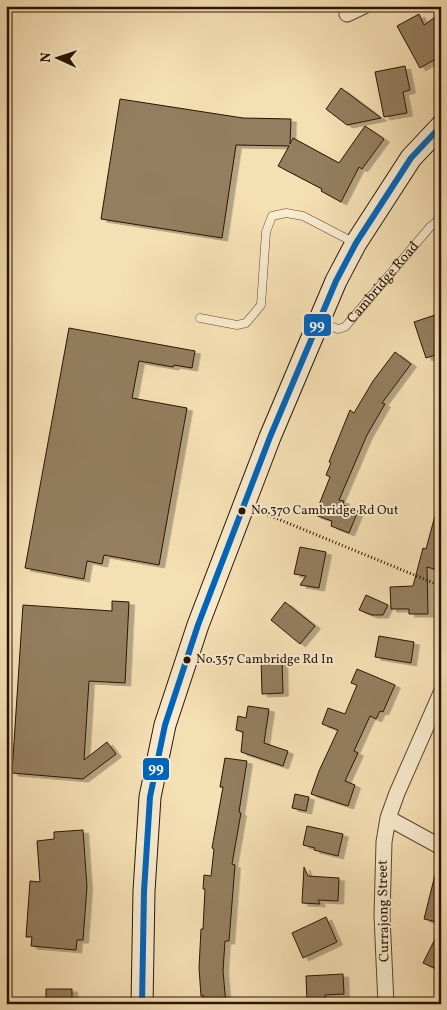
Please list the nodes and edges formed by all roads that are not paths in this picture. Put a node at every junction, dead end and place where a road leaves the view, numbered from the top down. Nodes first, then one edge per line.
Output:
1 (364, 6) edge
2 (347, 14) dead end
3 (441, 126) edge
4 (441, 218) edge
5 (356, 243) junction
6 (200, 318) dead end
7 (319, 322) junction
8 (441, 693) edge
9 (388, 818) junction
10 (441, 847) edge
11 (142, 1004) edge
12 (386, 1004) edge

1 - 2 street
3 - 5 main road, Cambridge Road
4 - 7 lane, Cambridge Road
5 - 6 lane
5 - 7 main road, Cambridge Road
7 - 11 main road, Cambridge Road
8 - 9 street, Currajong Street
9 - 10 street
9 - 12 street, Currajong Street

